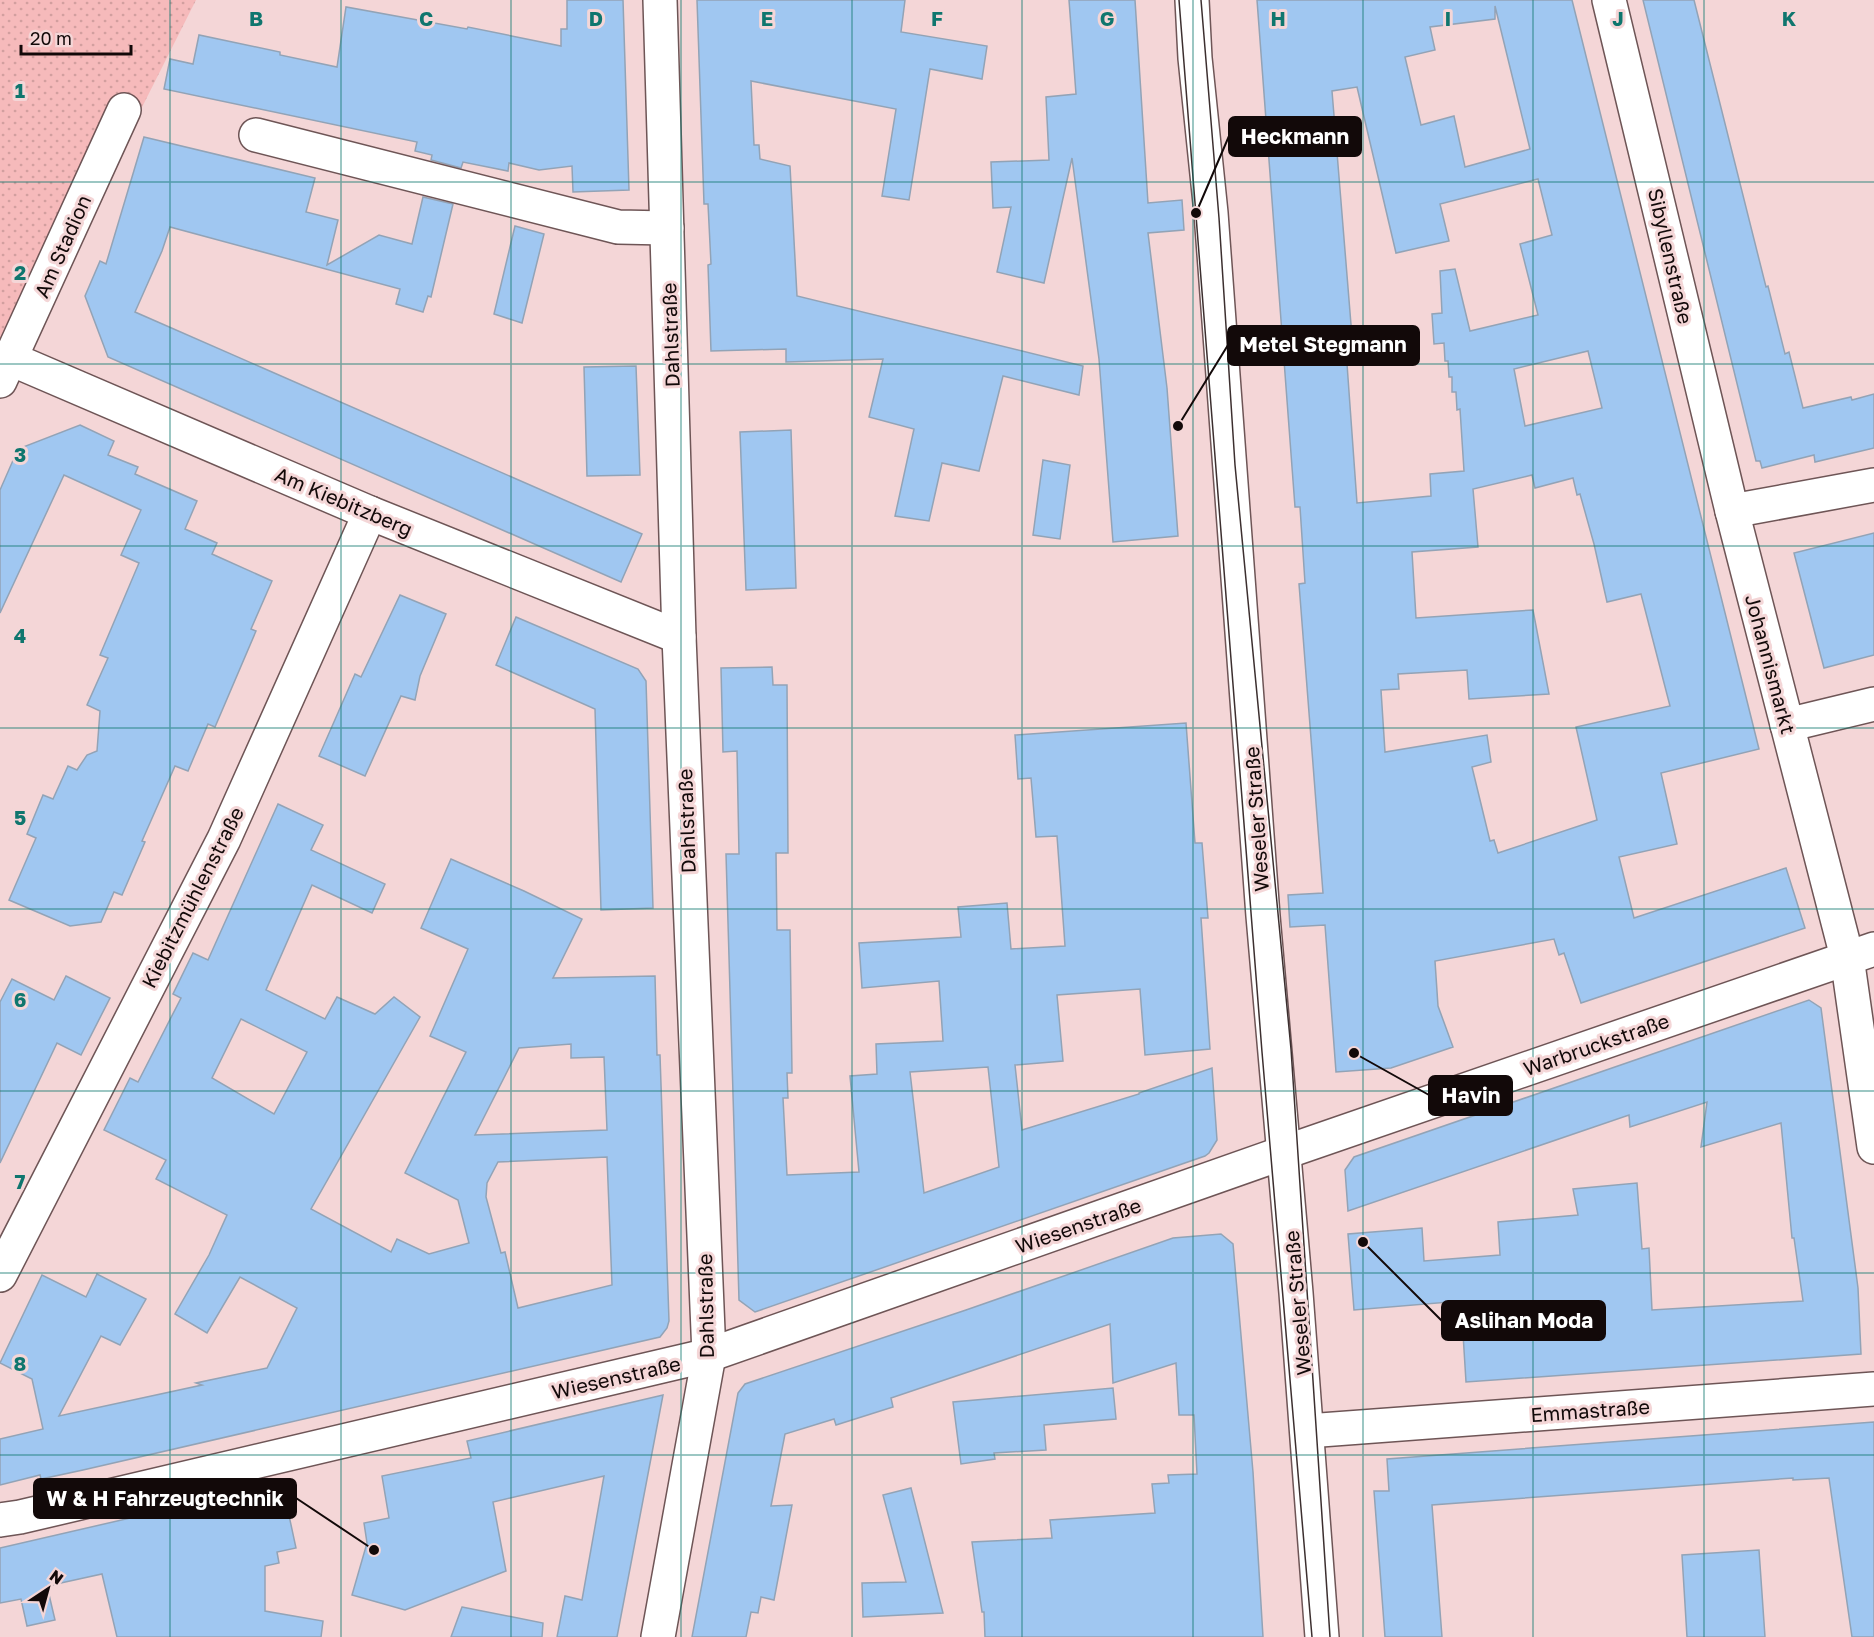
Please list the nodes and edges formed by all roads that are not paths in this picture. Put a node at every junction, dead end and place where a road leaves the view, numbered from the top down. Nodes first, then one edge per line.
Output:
1 (660, 0) edge
2 (1192, 0) edge
3 (1610, 0) edge
4 (124, 110) dead end
5 (256, 135) dead end
6 (667, 228) junction
7 (5, 370) edge
8 (1874, 485) edge
9 (1732, 511) junction
10 (370, 513) junction
11 (679, 638) junction
12 (1874, 704) edge
13 (1787, 725) junction
14 (1861, 953) edge
15 (1874, 1147) edge
16 (1284, 1153) junction
17 (0, 1275) edge
18 (709, 1355) junction
19 (1874, 1389) edge
20 (1307, 1431) junction
21 (0, 1520) edge
22 (658, 1637) edge
23 (1322, 1637) edge

1 - 6 street, Dahlstraße
2 - 16 street, Weseler Straße
3 - 9 street, Sibyllenstraße
4 - 7 street, Am Stadion
5 - 6 street
6 - 11 street, Dahlstraße
7 - 10 street, Am Kiebitzberg
8 - 9 street
9 - 13 street, Johannismarkt
10 - 11 street, Am Kiebitzberg
10 - 17 street, Kiebitzmühlenstraße
11 - 18 street, Dahlstraße
12 - 13 street
13 - 14 street, Johannismarkt
14 - 15 street, Johannismarkt
14 - 16 street, Warbruckstraße
16 - 18 street, Wiesenstraße
16 - 20 street, Weseler Straße
18 - 21 street, Wiesenstraße
18 - 22 street, Dahlstraße
19 - 20 street, Emmastraße
20 - 23 street, Weseler Straße

